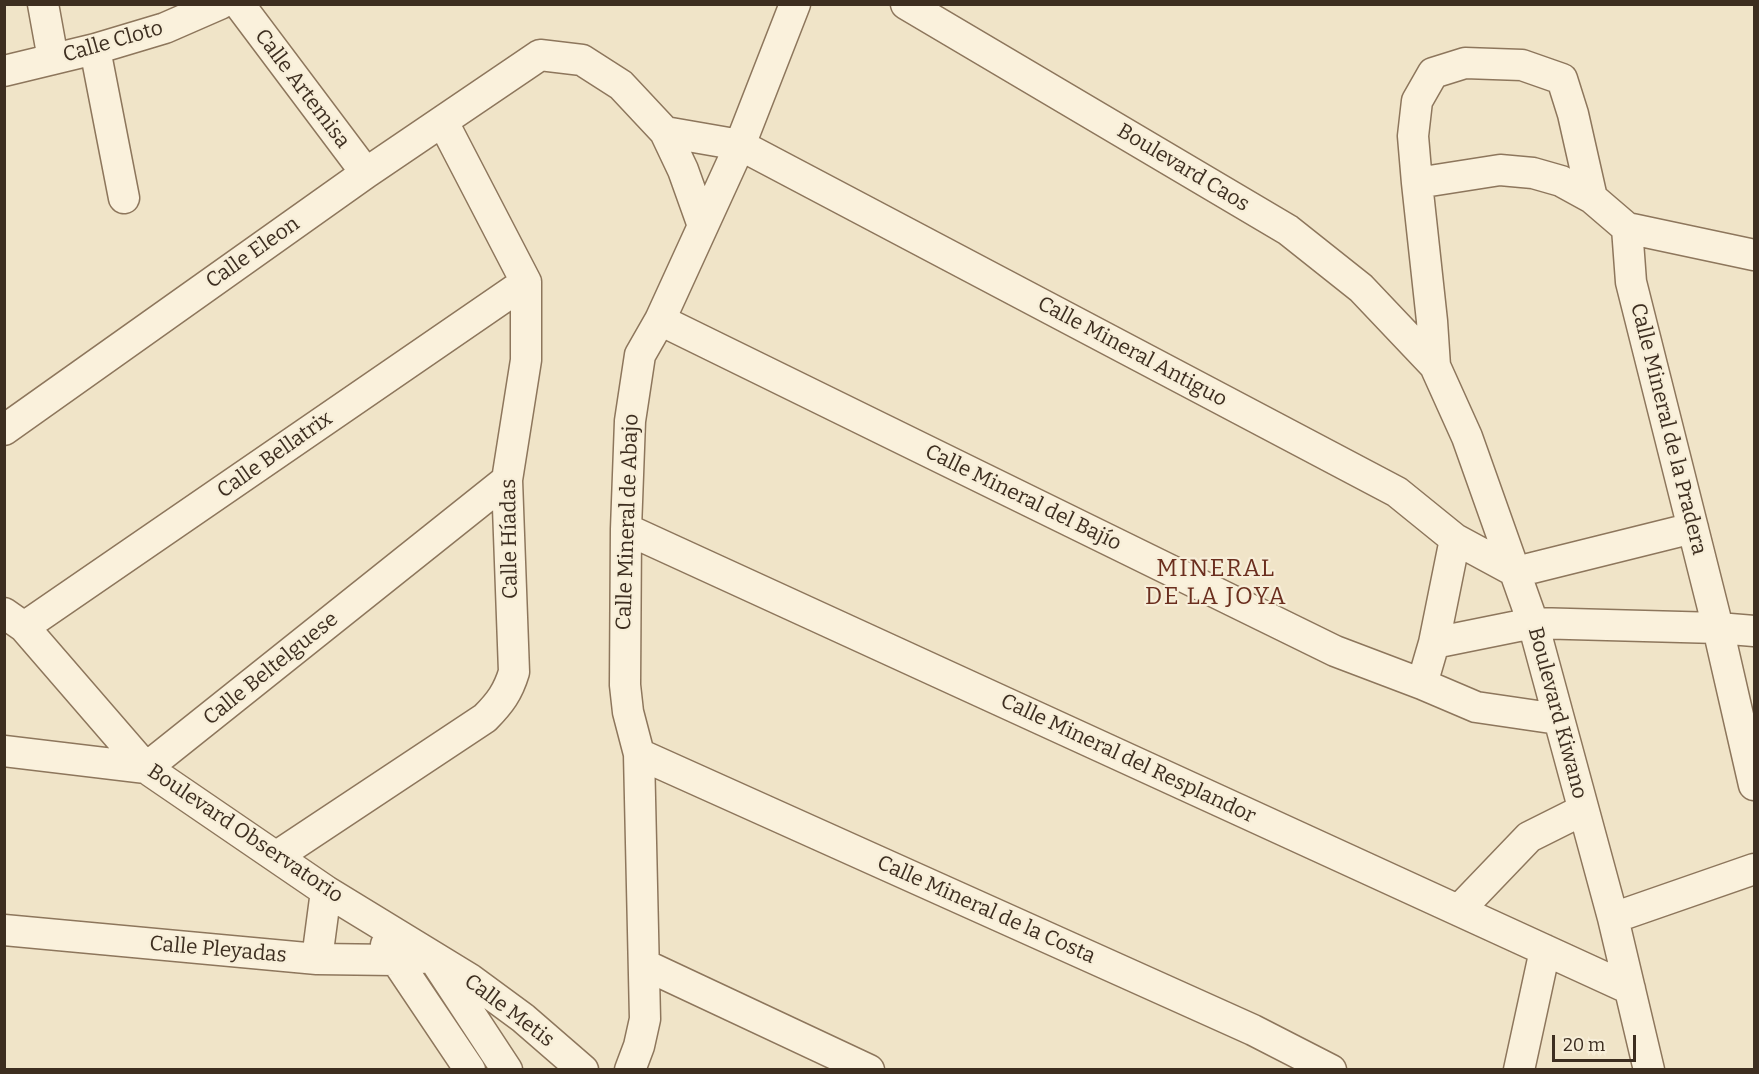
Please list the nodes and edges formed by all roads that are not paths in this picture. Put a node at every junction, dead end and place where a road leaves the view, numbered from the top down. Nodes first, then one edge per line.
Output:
1 (43, 4) edge
2 (219, 4) edge
3 (239, 4) edge
4 (795, 4) edge
5 (906, 4) edge
6 (95, 49) junction
7 (53, 59) junction
8 (4, 72) edge
9 (443, 122) junction
10 (665, 132) junction
11 (740, 145) junction
12 (366, 173) junction
13 (1417, 183) junction
14 (124, 198) dead end
15 (1592, 198) junction
16 (703, 225) junction
17 (1627, 228) junction
18 (1755, 255) edge
19 (526, 282) junction
20 (660, 320) junction
21 (1434, 366) junction
22 (4, 430) edge
23 (507, 480) junction
24 (1693, 528) junction
25 (626, 529) junction
26 (1455, 539) junction
27 (1516, 572) junction
28 (14, 620) edge
29 (1533, 623) junction
30 (1718, 628) junction
31 (1755, 630) edge
32 (1434, 643) junction
33 (1422, 684) junction
34 (1558, 719) junction
35 (4, 751) edge
36 (639, 754) junction
37 (146, 768) junction
38 (1755, 785) edge
39 (1583, 810) junction
40 (277, 856) junction
41 (1755, 869) edge
42 (326, 891) junction
43 (1459, 910) junction
44 (368, 916) junction
45 (1613, 918) junction
46 (4, 930) edge
47 (1545, 950) junction
48 (433, 957) junction
49 (317, 959) junction
50 (395, 960) junction
51 (645, 965) junction
52 (1630, 989) junction
53 (471, 1070) edge
54 (507, 1070) edge
55 (583, 1070) edge
56 (630, 1070) edge
57 (869, 1070) edge
58 (1331, 1070) edge
59 (1519, 1070) edge
60 (1649, 1070) edge

1 - 7 street
2 - 6 street, Calle Cloto
3 - 12 street, Calle Artemisa
4 - 11 street, Calle Mineral de Abajo
5 - 21 street, Boulevard Caos
6 - 7 street, Calle Cloto
6 - 14 street
7 - 8 street, Calle Cloto
9 - 10 street, Calle Eleon
9 - 12 street, Calle Eleon
9 - 19 street, Calle Híadas
10 - 11 street, Calle Mineral Antiguo
10 - 16 street, Calle Eleon
11 - 16 street, Calle Mineral de Abajo
11 - 26 street, Calle Mineral Antiguo
12 - 22 street, Calle Eleon
13 - 15 street
13 - 15 street
13 - 21 street
15 - 17 street
16 - 20 street, Calle Mineral de Abajo
17 - 18 street
17 - 24 street, Calle Mineral de la Pradera
19 - 23 street, Calle Híadas
19 - 28 street, Calle Bellatrix
20 - 25 street, Calle Mineral de Abajo
20 - 33 street, Calle Mineral del Bajío
21 - 27 street, Boulevard Kiwano
23 - 37 street, Calle Beltelguese
23 - 40 street, Calle Híadas
24 - 27 street
24 - 30 street, Calle Mineral de la Pradera
25 - 36 street, Calle Mineral de Abajo
25 - 43 street, Calle Mineral del Resplandor
26 - 27 street, Calle Mineral Antiguo
26 - 32 street
27 - 29 street, Boulevard Kiwano
28 - 37 street, Boulevard Observatorio
29 - 30 street
29 - 32 street
29 - 34 street, Boulevard Kiwano
30 - 31 street
30 - 38 street, Calle Mineral de la Pradera
32 - 33 street
33 - 34 street, Calle Mineral del Bajío
34 - 39 street, Boulevard Kiwano
35 - 37 street
36 - 51 street, Calle Mineral de Abajo
36 - 58 street, Calle Mineral de la Costa
37 - 40 street, Boulevard Observatorio
39 - 43 street
39 - 45 street, Boulevard Kiwano
40 - 42 street, Boulevard Observatorio
41 - 45 street
42 - 44 street, Boulevard Observatorio
42 - 49 street
43 - 47 street, Calle Mineral del Resplandor
44 - 48 street, Boulevard Observatorio
44 - 50 street, Boulevard Observatorio
45 - 52 street, Boulevard Kiwano
46 - 49 street, Calle Pleyadas
47 - 52 street, Calle Mineral del Resplandor
47 - 59 street
48 - 50 street, Calle Pleyadas
48 - 54 street, Boulevard Observatorio
48 - 55 street, Calle Metis
49 - 50 street, Calle Pleyadas
50 - 53 street, Boulevard Observatorio
51 - 56 street, Calle Mineral de Abajo
51 - 57 street
52 - 60 street, Boulevard Kiwano

